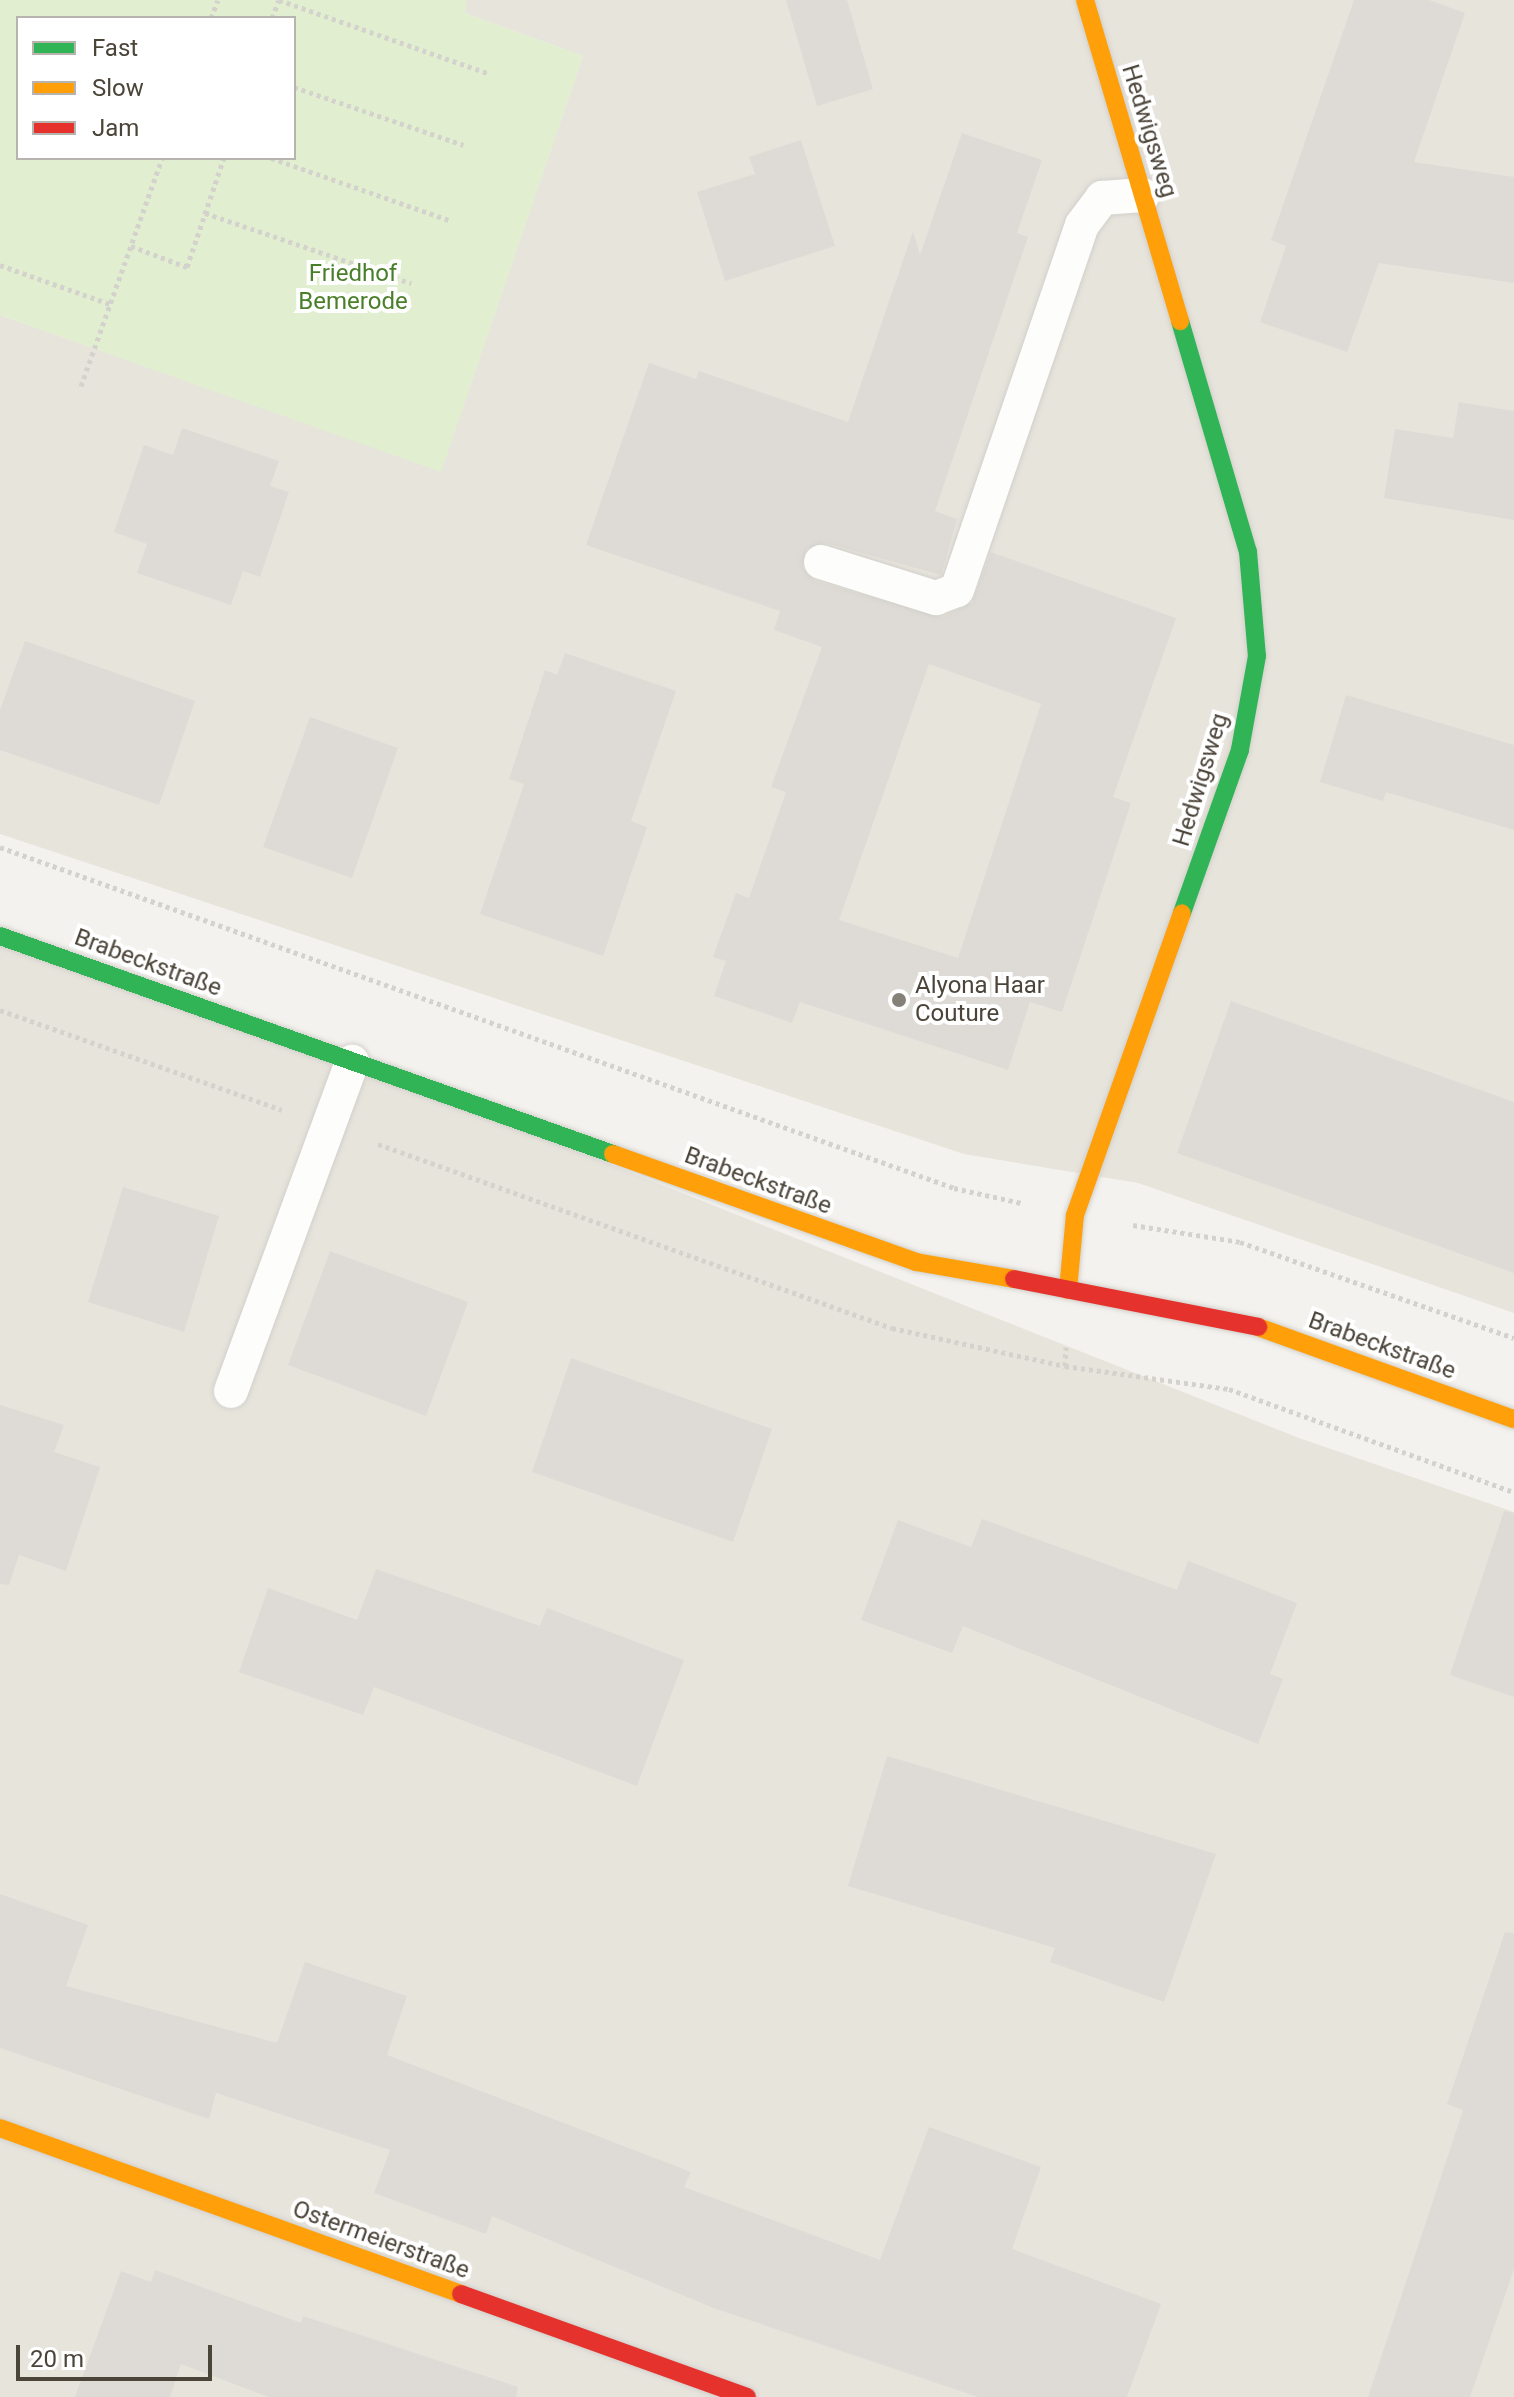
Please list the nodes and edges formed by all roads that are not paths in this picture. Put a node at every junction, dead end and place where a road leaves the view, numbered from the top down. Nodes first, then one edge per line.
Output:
1 (1085, 0) edge
2 (1143, 195) junction
3 (821, 562) dead end
4 (0, 936) edge
5 (352, 1062) junction
6 (1068, 1290) junction
7 (231, 1391) dead end
8 (1514, 1419) edge
9 (0, 2128) edge
10 (747, 2397) edge

1 - 2 street, Hedwigsweg
2 - 3 lane
2 - 6 street, Hedwigsweg
4 - 5 street, Brabeckstraße
5 - 6 street, Brabeckstraße
5 - 7 lane
6 - 8 street, Brabeckstraße
9 - 10 street, Ostermeierstraße

